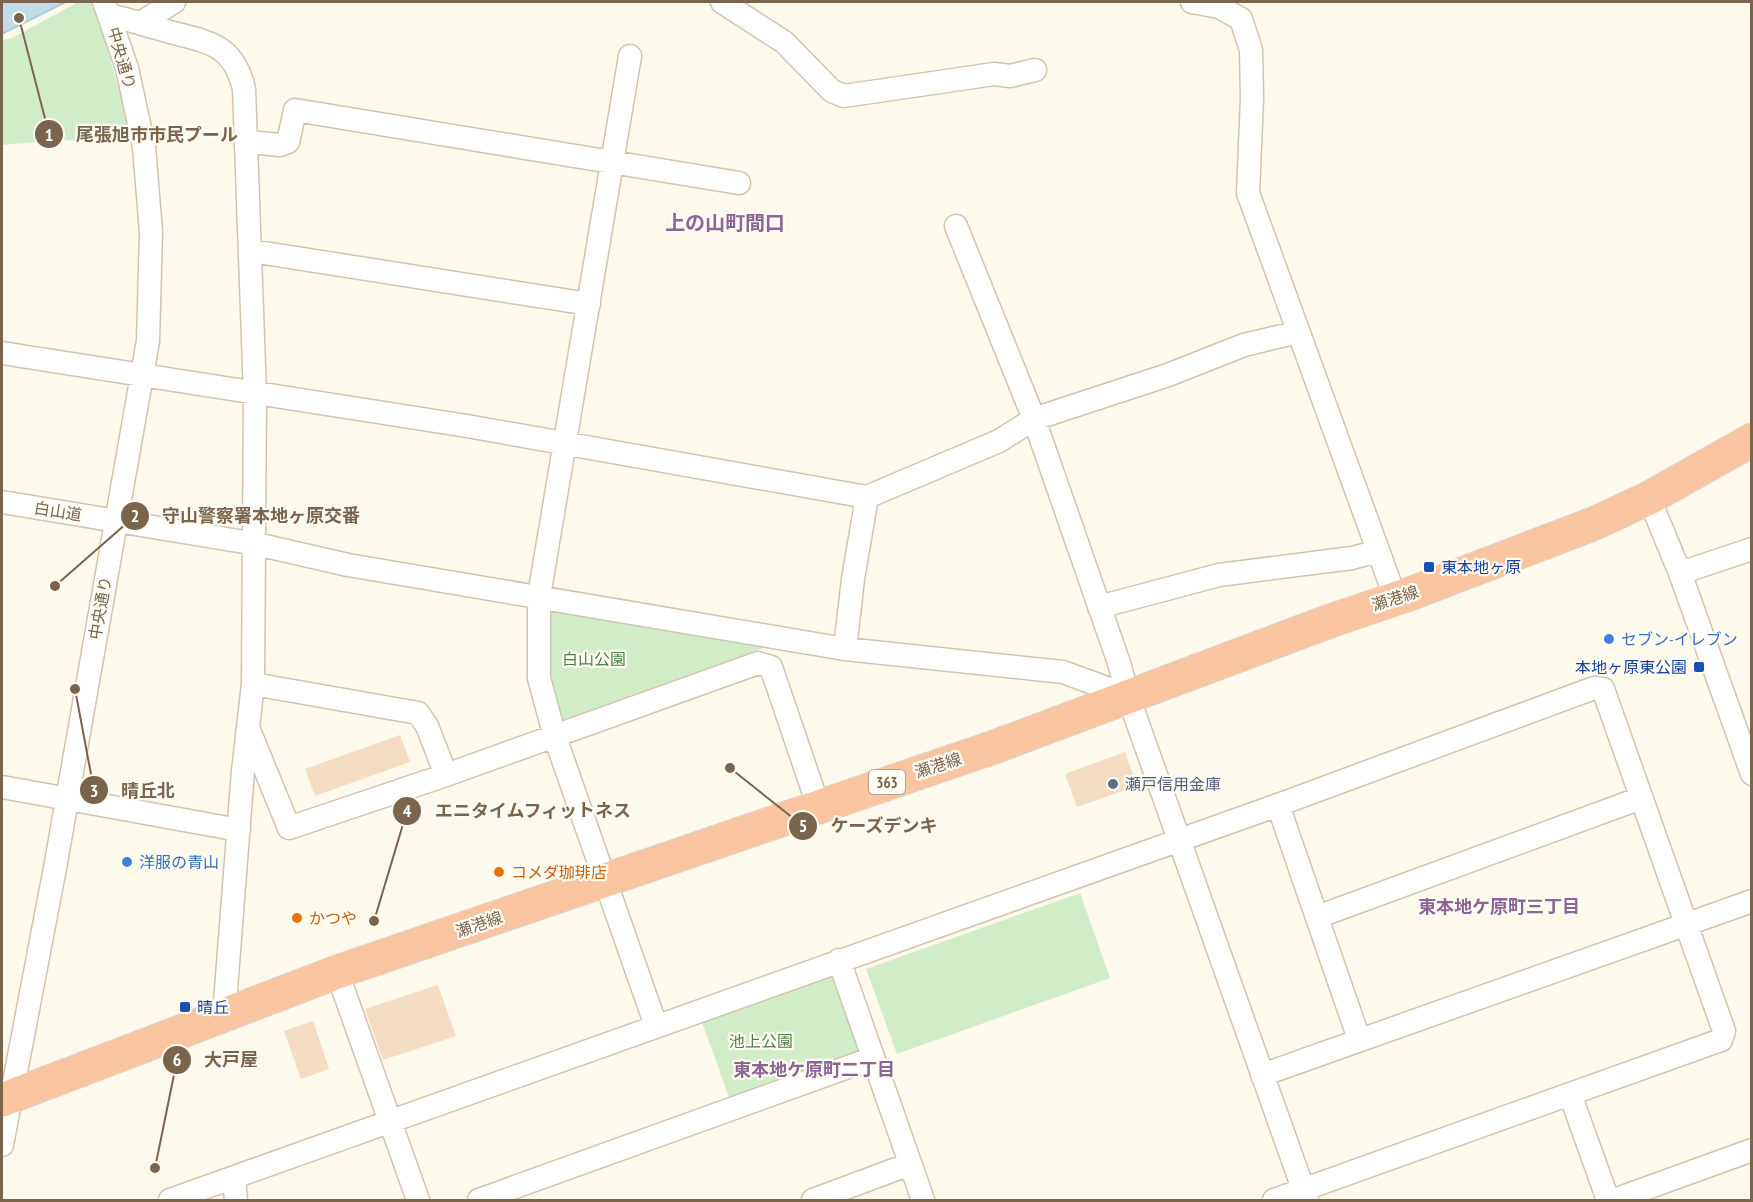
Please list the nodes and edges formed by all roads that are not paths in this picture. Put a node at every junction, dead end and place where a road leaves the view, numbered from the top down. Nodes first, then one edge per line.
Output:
1 (174, 2) edge
2 (722, 2) edge
3 (1192, 2) edge
4 (1219, 4) edge
5 (106, 8) edge
6 (141, 22) junction
7 (630, 56) dead end
8 (1035, 70) dead end
9 (248, 142) junction
10 (612, 162) junction
11 (739, 183) dead end
12 (956, 226) dead end
13 (250, 251) junction
14 (589, 304) junction
15 (1298, 332) junction
16 (2, 353) edge
17 (142, 376) junction
18 (255, 394) junction
19 (1034, 419) junction
20 (1752, 440) edge
21 (566, 443) junction
22 (867, 497) junction
23 (1649, 498) junction
24 (2, 502) edge
25 (115, 520) junction
26 (256, 544) junction
27 (1752, 549) edge
28 (1378, 551) junction
29 (1680, 573) junction
30 (539, 596) junction
31 (1395, 597) junction
32 (1099, 607) junction
33 (845, 649) junction
34 (253, 684) junction
35 (1128, 696) junction
36 (247, 726) junction
37 (555, 737) junction
38 (1752, 774) edge
39 (446, 776) junction
40 (2, 787) edge
41 (1641, 798) junction
42 (66, 801) junction
43 (1278, 805) junction
44 (819, 807) junction
45 (239, 830) junction
46 (1179, 840) junction
47 (605, 881) junction
48 (1752, 901) edge
49 (1317, 917) junction
50 (1688, 924) junction
51 (839, 960) junction
52 (337, 972) junction
53 (224, 1016) junction
54 (656, 1026) junction
55 (1359, 1040) junction
56 (873, 1058) junction
57 (1262, 1075) junction
58 (1570, 1094) junction
59 (4, 1097) edge
60 (390, 1122) junction
61 (2, 1144) edge
62 (1752, 1150) edge
63 (910, 1164) junction
64 (235, 1189) edge
65 (1305, 1196) edge
66 (170, 1200) edge
67 (418, 1200) edge
68 (479, 1200) edge
69 (813, 1200) edge
70 (923, 1200) edge
71 (1274, 1200) edge
72 (1608, 1200) edge
73 (1614, 1200) edge

1 - 6 street
2 - 8 street
3 - 4 street
4 - 15 street
5 - 6 street
5 - 17 street, 中央通り
6 - 9 street
7 - 10 street
9 - 10 street
9 - 13 street
10 - 11 street
10 - 14 street
12 - 19 street
13 - 14 street
13 - 18 street
14 - 21 street
15 - 19 street
15 - 28 street
16 - 17 street
17 - 18 street
17 - 25 street, 中央通り
18 - 21 street
18 - 26 street
19 - 22 street
19 - 32 street
20 - 23 highway, 瀬港線 / 363
21 - 22 street
21 - 30 street
22 - 33 street
23 - 29 street
23 - 31 highway, 瀬港線 / 363
24 - 25 street, 白山道
25 - 26 street, 白山道
25 - 42 street, 中央通り
26 - 30 street, 白山道
26 - 34 street
27 - 29 street
28 - 31 street
28 - 32 street
29 - 38 street
30 - 33 street, 白山道
30 - 37 street
31 - 35 highway, 瀬港線 / 363
32 - 35 street
33 - 35 street, 白山道
34 - 36 street
34 - 39 street
35 - 44 highway, 瀬港線 / 363
35 - 46 street
36 - 39 street
36 - 45 street
37 - 39 street
37 - 44 street
37 - 47 street
40 - 42 street
41 - 43 street
41 - 49 street
41 - 50 street
42 - 45 street
42 - 59 street, 中央通り
43 - 46 street
43 - 49 street
44 - 47 highway, 瀬港線 / 363
45 - 53 street
46 - 51 street
46 - 57 street
47 - 52 highway, 瀬港線 / 363
47 - 54 street
48 - 50 street
49 - 55 street
50 - 55 street
50 - 58 street
51 - 54 street
51 - 56 street
52 - 53 highway, 瀬港線 / 363
52 - 60 street
53 - 59 highway, 瀬港線 / 363
54 - 60 street
55 - 57 street
56 - 63 street
56 - 68 street
57 - 65 street
58 - 65 street
58 - 72 street
59 - 61 street, 中央通り
60 - 64 street
60 - 67 street
62 - 73 street
63 - 69 street
63 - 70 street
64 - 66 street
65 - 71 street

